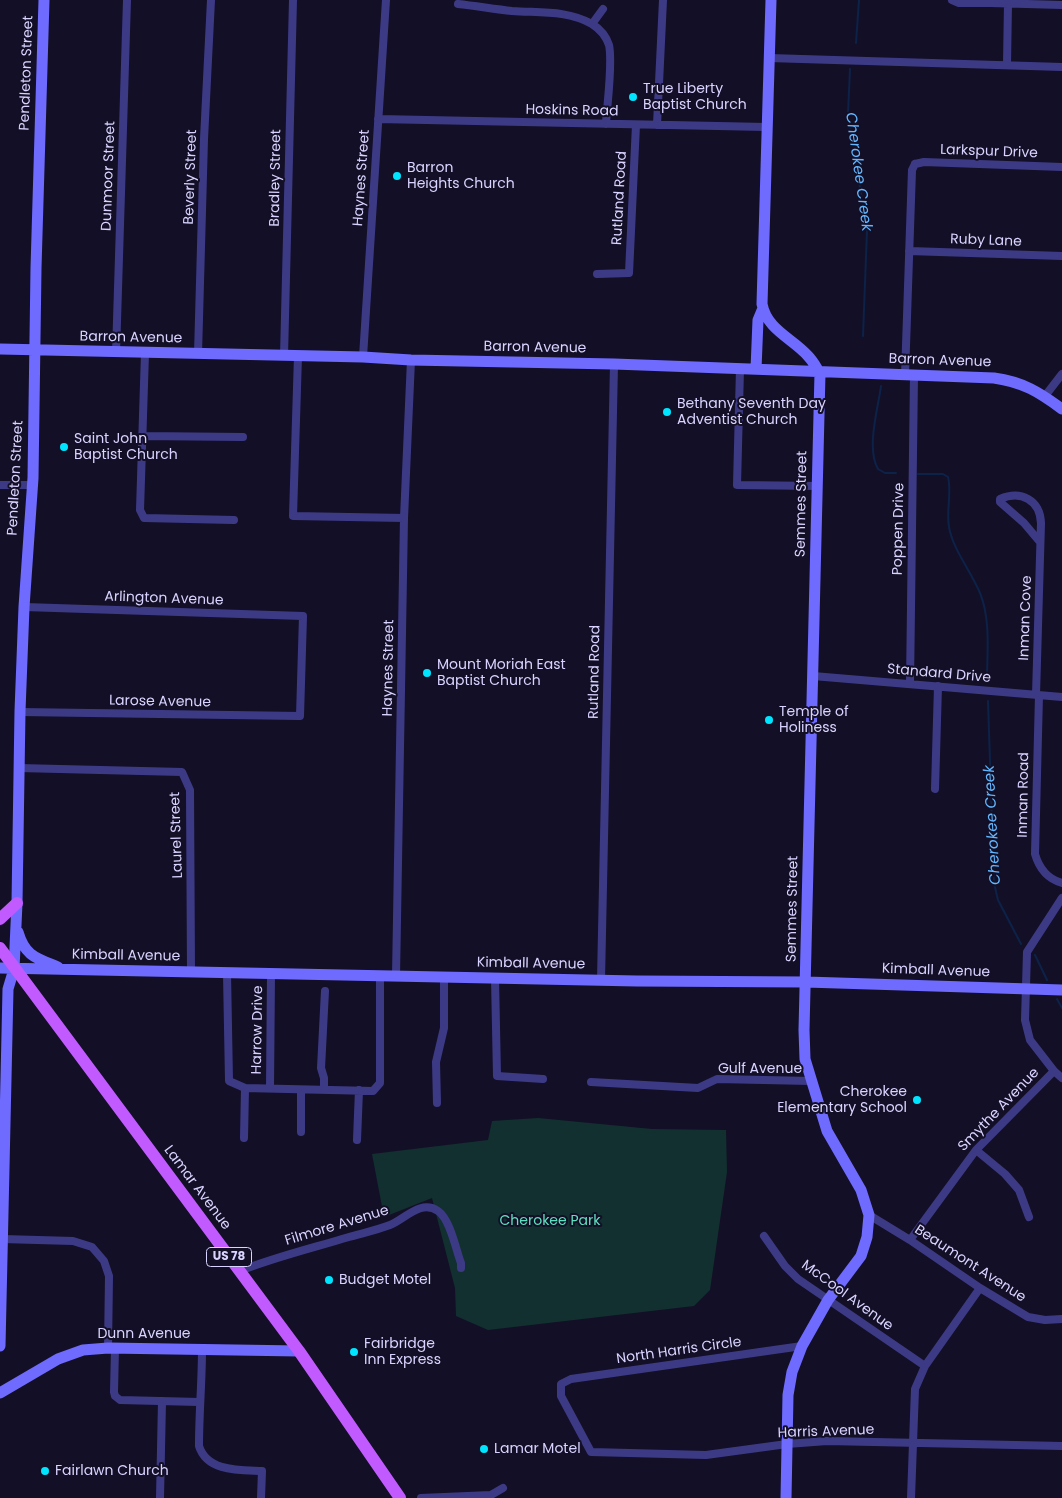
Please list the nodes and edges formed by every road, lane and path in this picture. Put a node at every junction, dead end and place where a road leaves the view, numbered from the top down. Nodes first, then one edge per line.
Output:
1 (44, 0) edge
2 (127, 0) edge
3 (211, 0) edge
4 (293, 0) edge
5 (386, 0) edge
6 (664, 0) edge
7 (771, 0) edge
8 (952, 0) edge
9 (1008, 3) junction
10 (458, 4) dead end
11 (1062, 5) edge
12 (603, 9) dead end
13 (592, 24) junction
14 (769, 58) junction
15 (1007, 66) junction
16 (1062, 67) edge
17 (378, 118) junction
18 (606, 124) junction
19 (636, 125) junction
20 (657, 125) junction
21 (766, 126) junction
22 (913, 162) joint
23 (1062, 167) edge
24 (909, 250) junction
25 (1062, 256) edge
26 (597, 274) dead end
27 (763, 308) junction
28 (0, 349) edge
29 (34, 351) junction
30 (116, 353) junction
31 (145, 353) junction
32 (198, 354) junction
33 (284, 356) junction
34 (298, 356) junction
35 (363, 357) junction
36 (411, 360) junction
37 (614, 364) junction
38 (740, 368) junction
39 (756, 369) junction
40 (820, 372) junction
41 (1062, 374) edge
42 (909, 375) junction
43 (1045, 396) junction
44 (1062, 409) edge
45 (142, 436) junction
46 (242, 437) dead end
47 (0, 485) edge
48 (32, 485) junction
49 (818, 486) junction
50 (404, 518) junction
51 (234, 520) dead end
52 (1040, 542) junction
53 (24, 607) junction
54 (814, 676) junction
55 (910, 684) junction
56 (938, 686) junction
57 (1038, 695) junction
58 (1062, 696) edge
59 (20, 712) junction
60 (300, 716) joint
61 (19, 768) junction
62 (935, 789) dead end
63 (1062, 883) edge
64 (1062, 898) edge
65 (17, 904) junction
66 (0, 920) edge
67 (16, 924) junction
68 (0, 948) edge
69 (0, 968) edge
70 (14, 969) junction
71 (64, 969) junction
72 (191, 972) junction
73 (227, 973) junction
74 (271, 974) junction
75 (380, 976) junction
76 (396, 976) junction
77 (444, 977) junction
78 (495, 978) junction
79 (601, 980) junction
80 (806, 982) junction
81 (1026, 989) junction
82 (1062, 990) edge
83 (325, 992) dead end
84 (1054, 1071) junction
85 (3, 1077) edge
86 (1062, 1078) edge
87 (543, 1079) dead end
88 (811, 1081) junction
89 (591, 1082) dead end
90 (245, 1088) junction
91 (270, 1088) junction
92 (301, 1090) junction
93 (324, 1090) junction
94 (359, 1090) junction
95 (437, 1103) dead end
96 (301, 1132) dead end
97 (244, 1138) dead end
98 (357, 1140) dead end
99 (976, 1150) junction
100 (2, 1183) edge
101 (869, 1215) junction
102 (1029, 1217) dead end
103 (764, 1236) dead end
104 (2, 1239) junction
105 (910, 1240) junction
106 (461, 1268) dead end
107 (240, 1271) junction
108 (980, 1288) junction
109 (1, 1291) edge
110 (828, 1300) junction
111 (1062, 1319) edge
112 (0, 1346) edge
113 (802, 1346) junction
114 (112, 1348) junction
115 (202, 1349) junction
116 (299, 1351) junction
117 (925, 1366) junction
118 (0, 1393) edge
119 (162, 1401) junction
120 (199, 1402) junction
121 (913, 1443) junction
122 (787, 1444) junction
123 (1062, 1446) edge
124 (591, 1452) joint
125 (503, 1488) dead end
126 (160, 1498) edge
127 (261, 1498) edge
128 (400, 1498) edge
129 (421, 1498) edge
130 (786, 1498) edge
131 (911, 1498) edge

1 - 29 main road, Pendleton Street
2 - 30 street, Dunmoor Street
3 - 32 street, Beverly Street
4 - 33 street, Bradley Street
5 - 17 street, Haynes Street
6 - 20 street
7 - 14 main road
8 - 9 street
9 - 11 street
9 - 15 street
10 - 13 street
12 - 13 street
13 - 18 street
14 - 15 street
14 - 21 main road
15 - 16 street
17 - 18 street, Hoskins Road
17 - 35 street, Haynes Street
18 - 19 street, Hoskins Road
19 - 20 street, Hoskins Road
19 - 26 street, Rutland Road
20 - 21 street, Hoskins Road
21 - 27 main road
22 - 23 street, Larkspur Drive
22 - 24 street, Poppen Drive
24 - 25 street, Ruby Lane
24 - 42 street, Poppen Drive
27 - 39 main road
27 - 40 main road
28 - 29 main road, Barron Avenue
29 - 30 main road, Barron Avenue
29 - 48 main road, Pendleton Street
30 - 31 main road, Barron Avenue
31 - 32 main road, Barron Avenue
31 - 45 street
32 - 33 main road, Barron Avenue
33 - 34 main road, Barron Avenue
34 - 35 main road, Barron Avenue
34 - 50 street
35 - 36 main road, Barron Avenue
36 - 37 main road, Barron Avenue
36 - 50 street, Haynes Street
37 - 38 main road, Barron Avenue
37 - 79 street, Rutland Road
38 - 39 main road, Barron Avenue
38 - 49 street
39 - 40 main road, Barron Avenue
40 - 42 main road, Barron Avenue
40 - 49 main road, Semmes Street
41 - 43 street
42 - 43 main road, Barron Avenue
42 - 55 street, Poppen Drive
43 - 44 main road, Barron Avenue
45 - 46 street
45 - 51 street
47 - 48 street
48 - 53 main road, Pendleton Street
49 - 54 main road, Semmes Street
50 - 76 street, Haynes Street
52 - 52 street, Inman Cove
52 - 57 street, Inman Cove
53 - 59 main road, Pendleton Street
53 - 60 street, Arlington Avenue
54 - 55 street, Standard Drive
54 - 80 main road, Semmes Street
55 - 56 street, Standard Drive
56 - 57 street, Standard Drive
56 - 62 street
57 - 58 street, Standard Drive
57 - 63 street, Inman Road
59 - 60 street, Larose Avenue
59 - 61 main road, Pendleton Street
61 - 65 main road, Pendleton Street
61 - 72 street, Laurel Street
64 - 81 street
65 - 66 main road
65 - 67 main road, Pendleton Street
67 - 70 main road, Pendleton Street
67 - 71 main road
68 - 70 main road, Lamar Avenue / US 78
69 - 70 main road, Kimball Avenue
70 - 71 main road, Kimball Avenue
70 - 85 main road, Pendleton Street
70 - 107 main road, Lamar Avenue / US 78
71 - 72 main road, Kimball Avenue
72 - 73 main road, Kimball Avenue
73 - 74 main road, Kimball Avenue
73 - 90 street
74 - 75 main road, Kimball Avenue
74 - 91 street, Harrow Drive
75 - 76 main road, Kimball Avenue
75 - 94 street
76 - 77 main road, Kimball Avenue
77 - 78 main road, Kimball Avenue
77 - 95 street
78 - 79 main road, Kimball Avenue
78 - 87 street
79 - 80 main road, Kimball Avenue
80 - 81 main road, Kimball Avenue
80 - 88 main road, Semmes Street
81 - 82 main road, Kimball Avenue
81 - 84 street
83 - 93 street
84 - 86 street
84 - 99 street, Smythe Avenue
85 - 100 main road, Pendleton Street
88 - 89 street, Gulf Avenue
88 - 101 main road, Semmes Street
90 - 91 street
90 - 97 street
91 - 92 street
92 - 93 street
92 - 96 street
93 - 94 street
94 - 98 street
99 - 102 street
99 - 105 street, Smythe Avenue
100 - 104 main road, Pendleton Street
101 - 105 street, Beaumont Avenue
101 - 110 main road, Semmes Street
103 - 110 street, McCool Avenue
104 - 109 main road, Pendleton Street
104 - 114 street
105 - 108 street, Beaumont Avenue
106 - 107 street, Filmore Avenue
107 - 116 main road, Lamar Avenue / US 78
108 - 111 street, Beaumont Avenue
108 - 117 street
109 - 112 main road, Pendleton Street
110 - 113 main road, Semmes Street
110 - 117 street, McCool Avenue
113 - 122 main road, Semmes Street
113 - 124 street, North Harris Circle
114 - 115 main road, Dunn Avenue
114 - 118 main road, Dunn Avenue
114 - 119 street
115 - 116 main road, Dunn Avenue
115 - 120 street
116 - 128 main road, Lamar Avenue / US 78
117 - 121 street
119 - 120 street
119 - 126 street
120 - 127 street
121 - 122 street, Harris Avenue
121 - 123 street, Harris Avenue
121 - 131 street
122 - 124 street, Harris Avenue
122 - 130 main road, Semmes Street
125 - 129 street

